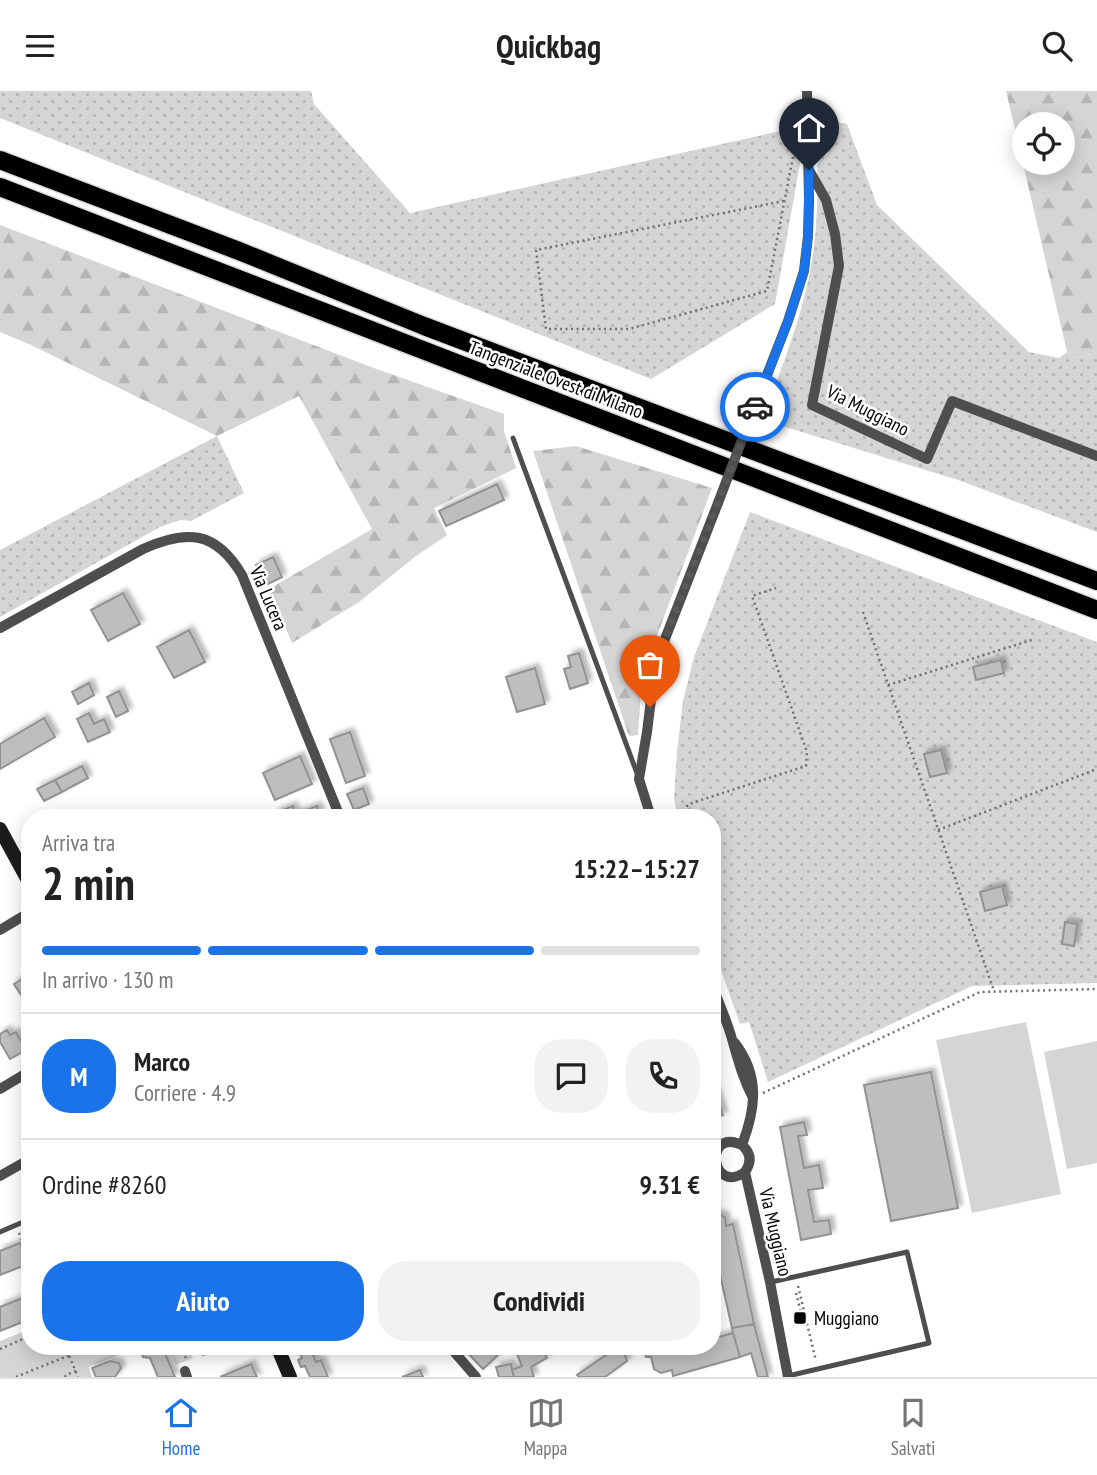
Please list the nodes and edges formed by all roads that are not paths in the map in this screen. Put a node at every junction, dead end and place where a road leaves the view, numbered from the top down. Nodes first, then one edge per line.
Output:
1 (807, 91) edge
2 (0, 160) edge
3 (809, 170) junction
4 (0, 187) edge
5 (513, 438) dead end
6 (1097, 457) edge
7 (1097, 581) edge
8 (1097, 610) edge
9 (0, 628) edge
10 (639, 779) junction
11 (337, 809) edge
12 (648, 809) edge
13 (0, 829) edge
14 (21, 868) edge
15 (21, 917) edge
16 (0, 930) edge
17 (721, 1009) edge
18 (21, 1076) edge
19 (0, 1089) edge
20 (742, 1145) junction
21 (721, 1146) edge
22 (21, 1164) edge
23 (745, 1171) junction
24 (721, 1172) edge
25 (0, 1176) edge
26 (21, 1223) edge
27 (0, 1232) edge
28 (770, 1282) junction
29 (281, 1355) edge
30 (457, 1355) edge
31 (290, 1377) edge
32 (476, 1377) edge
33 (788, 1377) edge

1 - 3 street, Via Muggiano
2 - 7 highway, Tangenziale Ovest di Milano
3 - 6 street, Via Muggiano
3 - 10 street, Via Muggiano, bridge
4 - 8 highway, Tangenziale Ovest di Milano
5 - 10 lane
9 - 11 street, Via Lucera
10 - 12 street, Via Muggiano
13 - 14 street
15 - 16 street
17 - 20 street, Via Muggiano
18 - 19 street
20 - 21 street
20 - 23 street, Via Muggiano
22 - 25 street
23 - 24 street
23 - 28 street, Via Muggiano
26 - 27 lane
28 - 33 street, Via Muggiano
28 - 33 lane
29 - 31 street
30 - 32 street

